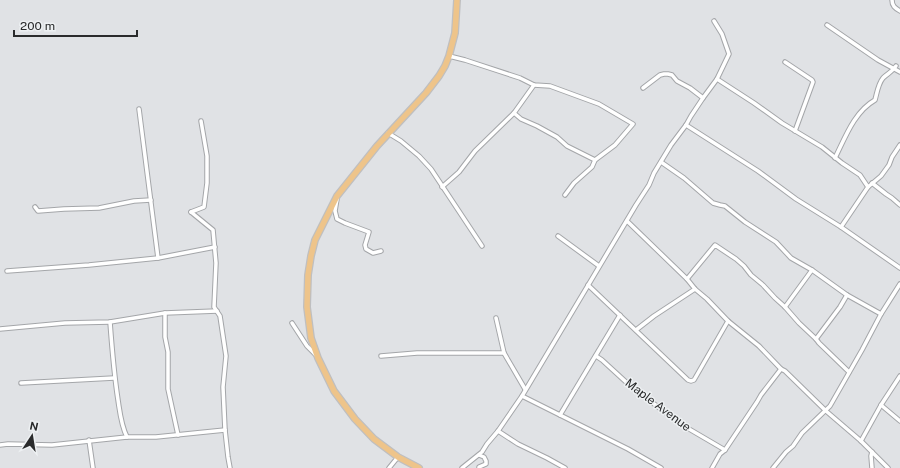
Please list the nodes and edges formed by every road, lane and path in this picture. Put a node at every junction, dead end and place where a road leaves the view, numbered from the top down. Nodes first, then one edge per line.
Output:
1 (457, 0) edge
2 (892, 0) edge
3 (900, 11) edge
4 (714, 21) dead end
5 (827, 25) dead end
6 (449, 56) junction
7 (785, 62) dead end
8 (898, 66) edge
9 (900, 71) edge
10 (718, 79) junction
11 (534, 85) junction
12 (644, 88) dead end
13 (703, 98) junction
14 (139, 109) dead end
15 (514, 112) junction
16 (200, 121) dead end
17 (686, 125) junction
18 (795, 131) junction
19 (388, 133) junction
20 (900, 145) edge
21 (835, 158) junction
22 (595, 160) junction
23 (661, 162) junction
24 (872, 183) junction
25 (442, 187) junction
26 (868, 187) junction
27 (565, 195) dead end
28 (337, 196) junction
29 (151, 200) junction
30 (900, 206) edge
31 (35, 207) dead end
32 (626, 222) junction
33 (842, 227) junction
34 (558, 236) dead end
35 (482, 246) dead end
36 (215, 247) junction
37 (381, 251) dead end
38 (158, 258) junction
39 (599, 266) junction
40 (900, 268) edge
41 (812, 270) junction
42 (7, 271) dead end
43 (687, 278) junction
44 (900, 284) edge
45 (588, 285) junction
46 (695, 289) junction
47 (847, 295) junction
48 (784, 307) junction
49 (217, 311) junction
50 (165, 313) junction
51 (881, 314) junction
52 (620, 315) junction
53 (496, 318) dead end
54 (728, 321) junction
55 (110, 322) junction
56 (292, 323) dead end
57 (0, 329) edge
58 (636, 330) junction
59 (816, 339) junction
60 (504, 353) junction
61 (381, 356) dead end
62 (596, 356) junction
63 (318, 358) junction
64 (780, 369) junction
65 (849, 372) junction
66 (900, 376) edge
67 (114, 378) junction
68 (20, 383) dead end
69 (525, 389) junction
70 (522, 396) junction
71 (881, 405) junction
72 (826, 411) junction
73 (560, 415) junction
74 (900, 421) edge
75 (225, 430) junction
76 (498, 431) junction
77 (178, 435) junction
78 (127, 437) junction
79 (89, 440) junction
80 (861, 441) junction
81 (0, 445) edge
82 (725, 450) junction
83 (872, 452) junction
84 (480, 455) junction
85 (398, 457) junction
86 (93, 468) edge
87 (230, 468) edge
88 (389, 468) edge
89 (419, 468) edge
90 (462, 468) edge
91 (479, 468) edge
92 (565, 468) edge
93 (660, 468) edge
94 (712, 468) edge
95 (773, 468) edge
96 (872, 468) edge
97 (888, 468) edge

1 - 6 main road
2 - 3 street
4 - 10 street
5 - 9 street
6 - 11 street
6 - 19 main road
7 - 18 street
8 - 9 street
8 - 21 street
10 - 13 street
10 - 18 street
11 - 15 street
11 - 22 street
12 - 13 street
13 - 17 street
14 - 29 street
15 - 22 street
15 - 25 street
16 - 36 street
17 - 23 street
17 - 33 street
18 - 21 street
19 - 25 street
19 - 28 main road
20 - 24 street
21 - 26 street
22 - 27 street
23 - 32 street
23 - 41 street
24 - 26 street
24 - 30 street
25 - 35 street
26 - 33 street
28 - 37 street
28 - 63 main road
29 - 31 street
29 - 38 street
32 - 39 street
32 - 43 street
33 - 40 street
34 - 39 street
36 - 38 street
36 - 49 street
38 - 42 street
39 - 45 street
41 - 47 street
41 - 48 street
43 - 46 street
43 - 48 street
44 - 51 street
45 - 52 street
45 - 69 street
46 - 54 street
46 - 58 street
47 - 51 street
47 - 59 street
48 - 59 street
49 - 50 street
49 - 75 street
50 - 55 street
50 - 77 street
51 - 65 street
52 - 58 street
52 - 62 street
53 - 60 street
54 - 58 street
54 - 64 street
55 - 57 street
55 - 67 street
56 - 63 street
59 - 65 street
60 - 61 street
60 - 69 street
62 - 73 street
62 - 82 street, Maple Avenue
63 - 85 main road
64 - 72 street
64 - 82 street
65 - 72 street
66 - 71 street
67 - 68 street
67 - 78 street
69 - 70 street
70 - 73 street
70 - 76 street
71 - 74 street
71 - 80 street
72 - 80 street
72 - 95 street
73 - 93 street
75 - 77 street
75 - 87 street
76 - 84 street
76 - 92 street
77 - 78 street
78 - 79 street
79 - 81 street
79 - 86 street
80 - 83 street
82 - 94 street
83 - 96 street
83 - 97 street
84 - 90 street
84 - 91 street
85 - 88 street
85 - 89 main road

